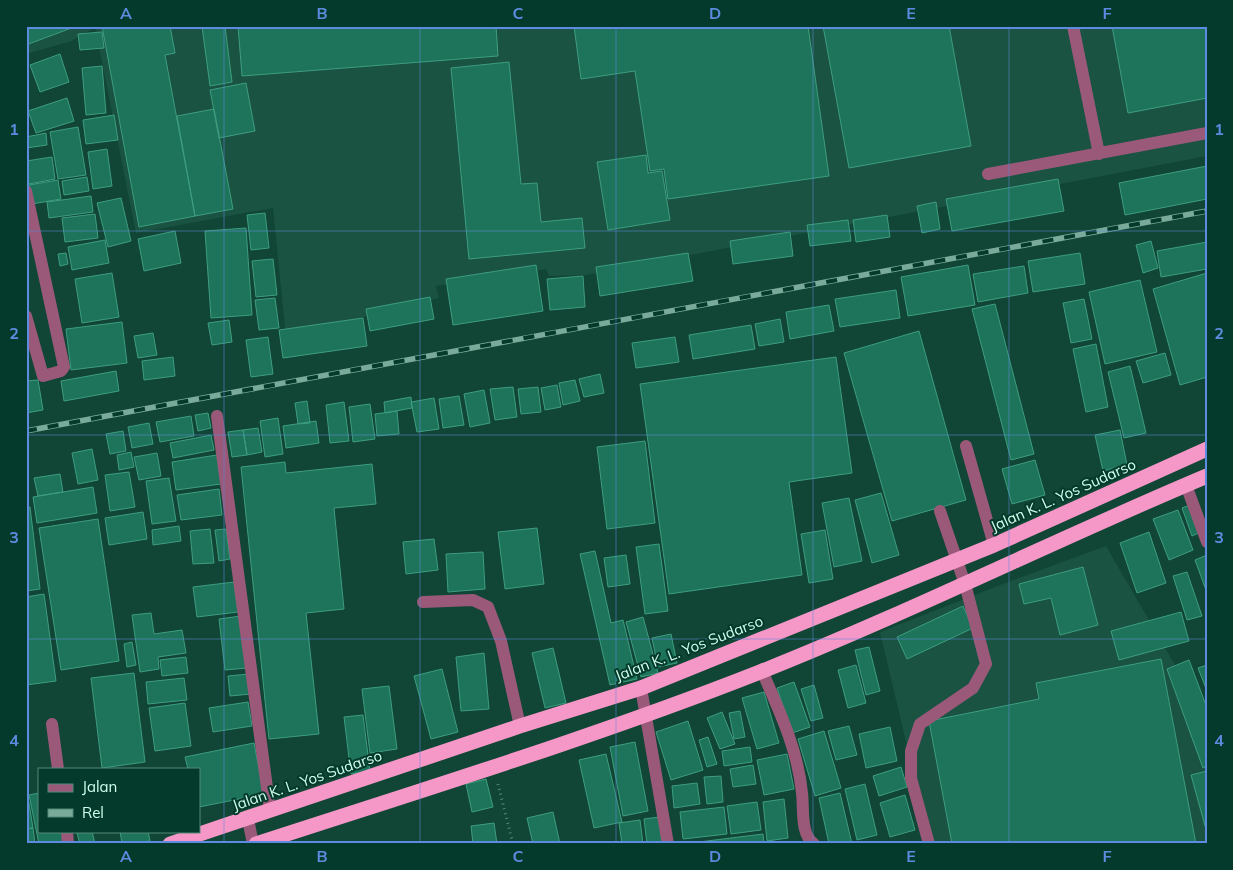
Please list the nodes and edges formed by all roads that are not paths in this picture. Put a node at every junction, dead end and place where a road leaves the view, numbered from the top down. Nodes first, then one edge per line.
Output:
1 (1073, 26) edge
2 (1207, 133) edge
3 (1099, 154) junction
4 (988, 174) dead end
5 (26, 191) edge
6 (26, 316) edge
7 (217, 416) dead end
8 (966, 446) dead end
9 (1207, 450) edge
10 (1207, 476) edge
11 (1186, 485) junction
12 (940, 511) dead end
13 (1207, 542) edge
14 (994, 545) junction
15 (956, 560) junction
16 (965, 584) junction
17 (422, 602) dead end
18 (762, 671) junction
19 (641, 688) junction
20 (648, 715) junction
21 (52, 724) dead end
22 (520, 726) junction
23 (58, 768) edge
24 (270, 810) junction
25 (248, 819) junction
26 (170, 844) edge
27 (255, 844) edge
28 (668, 844) edge
29 (814, 844) edge
30 (929, 844) edge

1 - 3 street
2 - 3 street
3 - 4 street
5 - 6 street
7 - 24 street
8 - 14 street
9 - 14 highway, Jalan K. L. Yos Sudarso
10 - 11 highway
11 - 13 street
11 - 16 highway
12 - 15 street
14 - 15 highway, Jalan K. L. Yos Sudarso
15 - 16 street
15 - 19 highway, Jalan K. L. Yos Sudarso
16 - 18 highway
16 - 30 street
17 - 22 street
18 - 20 highway
18 - 29 street
19 - 20 street
19 - 22 highway, Jalan K. L. Yos Sudarso
20 - 27 highway
20 - 28 street
21 - 23 street
22 - 24 highway, Jalan K. L. Yos Sudarso
24 - 25 highway, Jalan K. L. Yos Sudarso
25 - 26 highway, Jalan K. L. Yos Sudarso
25 - 27 street

